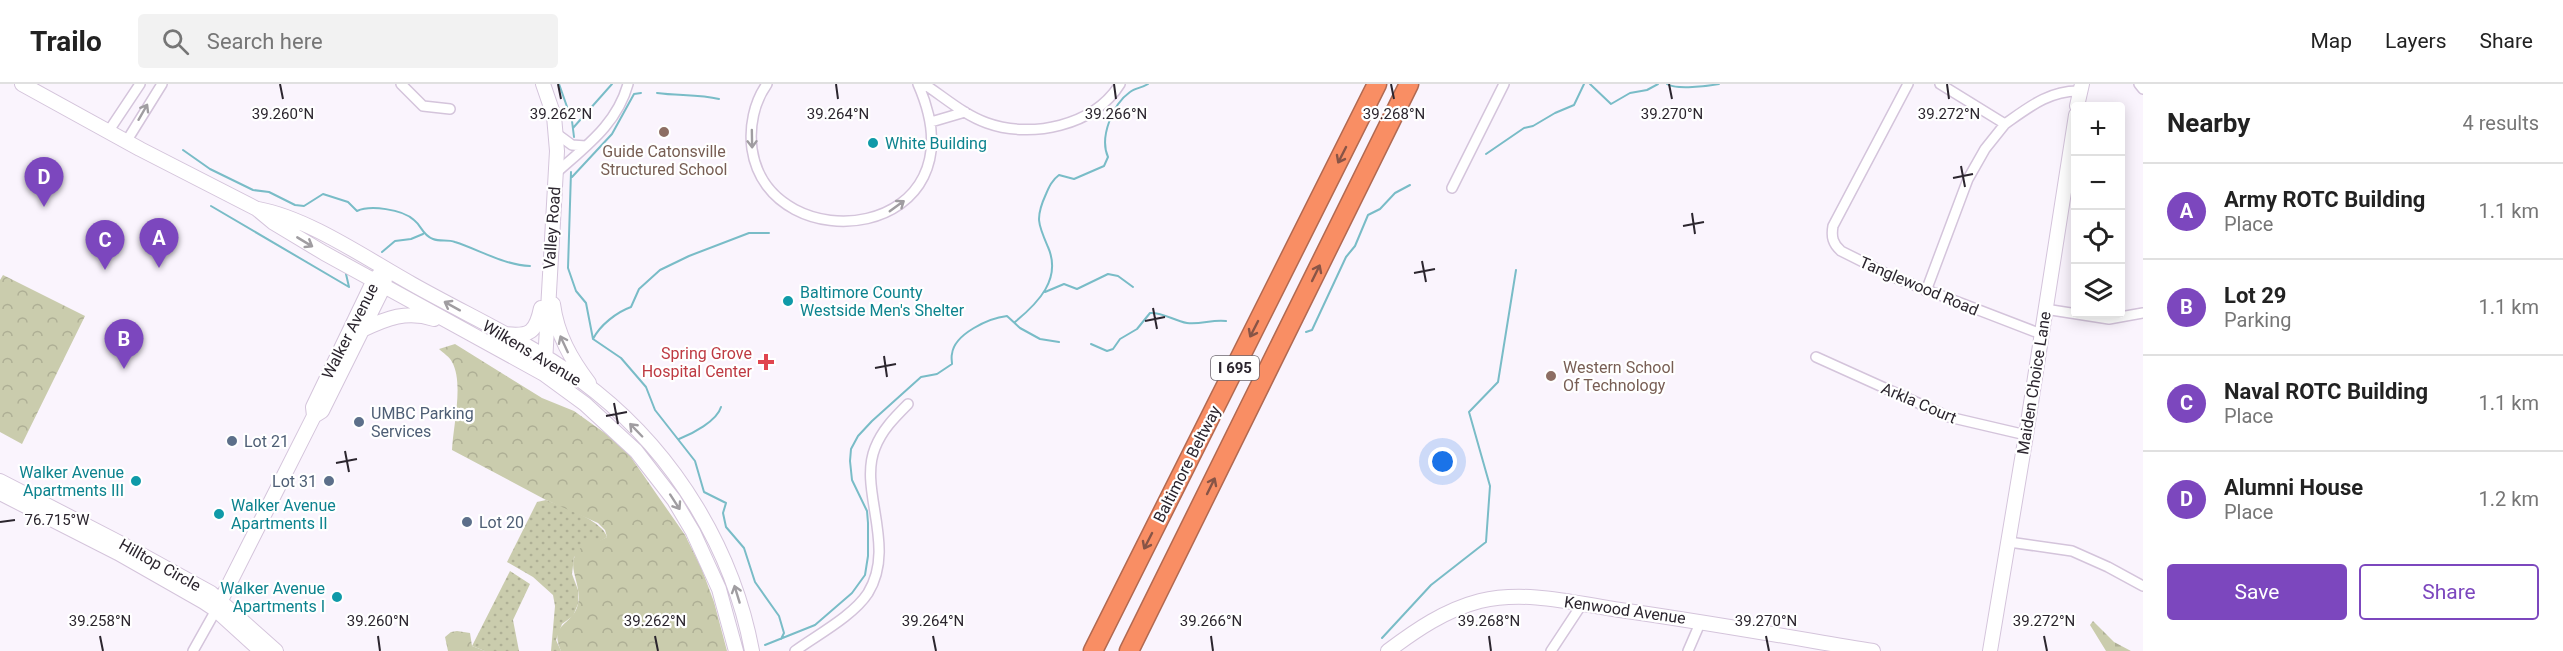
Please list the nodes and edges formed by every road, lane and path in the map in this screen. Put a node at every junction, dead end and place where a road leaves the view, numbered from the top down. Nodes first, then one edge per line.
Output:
1 (22, 84) edge
2 (140, 84) edge
3 (162, 84) edge
4 (401, 84) edge
5 (543, 84) edge
6 (628, 84) edge
7 (767, 84) edge
8 (918, 84) edge
9 (924, 84) edge
10 (1120, 84) edge
11 (1377, 84) edge
12 (1409, 84) edge
13 (1504, 84) edge
14 (1908, 84) edge
15 (1940, 84) edge
16 (2139, 84) edge
17 (2081, 88) edge
18 (2143, 89) edge
19 (450, 109) dead end
20 (966, 112) junction
21 (931, 122) junction
22 (2005, 124) junction
23 (108, 132) junction
24 (557, 134) junction
25 (126, 142) junction
26 (586, 146) junction
27 (2071, 146) edge
28 (556, 173) junction
29 (1452, 188) dead end
30 (257, 209) junction
31 (386, 270) junction
32 (549, 271) junction
33 (379, 283) junction
34 (1926, 291) junction
35 (2045, 309) junction
36 (2143, 313) edge
37 (459, 327) junction
38 (362, 330) junction
39 (503, 334) junction
40 (2041, 334) junction
41 (545, 357) junction
42 (1816, 357) dead end
43 (544, 374) junction
44 (596, 392) junction
45 (908, 404) dead end
46 (314, 416) junction
47 (2026, 435) junction
48 (0, 481) edge
49 (0, 493) edge
50 (2009, 542) junction
51 (2143, 586) edge
52 (1582, 604) junction
53 (219, 605) junction
54 (1701, 621) junction
55 (193, 651) edge
56 (261, 651) edge
57 (276, 651) edge
58 (736, 651) edge
59 (752, 651) edge
60 (795, 651) edge
61 (1093, 651) edge
62 (1129, 651) edge
63 (1388, 651) edge
64 (1551, 651) edge
65 (1688, 651) edge
66 (1873, 651) edge
67 (1990, 651) edge

1 - 23 main road, Wilkens Avenue
2 - 23 street
25 -> 3 street
4 - 19 street
5 - 24 main road, Valley Road
6 - 26 street
7 -> 21 street
8 - 21 street
9 - 20 street
10 - 20 street
11 -> 61 highway, Baltimore Beltway / I 695
62 -> 12 highway, Baltimore Beltway / I 695
13 - 29 street
14 - 34 street, Tanglewood Road
15 - 22 street
16 - 18 street
17 - 22 street
20 - 21 street
22 - 34 street
23 - 25 main road, Wilkens Avenue
24 - 26 street
24 - 28 main road, Valley Road
25 - 30 main road, Wilkens Avenue
26 - 28 street
27 - 35 main road, Maiden Choice Lane
28 - 32 main road, Valley Road
30 - 31 main road, Wilkens Avenue
30 -> 33 main road, Wilkens Avenue
31 - 33 main road, Walker Avenue
39 -> 31 main road, Wilkens Avenue
32 - 39 main road
32 - 41 main road, Valley Road
44 -> 32 main road
33 - 37 main road, Wilkens Avenue
33 - 38 main road, Walker Avenue
33 - 46 main road, Walker Avenue
34 - 40 street, Tanglewood Road
35 - 36 street
35 - 40 main road, Maiden Choice Lane
37 - 38 main road
37 - 43 main road, Wilkens Avenue
38 - 46 main road, Walker Avenue
39 - 41 main road, Wilkens Avenue
40 - 47 main road, Maiden Choice Lane
41 - 43 main road, Valley Road
41 - 44 main road, Wilkens Avenue
42 - 47 street, Arkla Court
43 -> 58 main road, Wilkens Avenue
59 -> 44 main road, Wilkens Avenue
45 - 60 street
46 - 53 main road, Walker Avenue
47 - 50 main road, Maiden Choice Lane
48 - 53 main road, Hilltop Circle
49 - 53 main road, Hilltop Circle
50 - 51 street
50 - 67 main road, Maiden Choice Lane
52 - 54 main road, Kenwood Avenue
52 - 63 main road, Kenwood Avenue
52 - 64 street
53 - 55 street, Walker Avenue
53 - 56 main road, Hilltop Circle
53 - 57 main road, Hilltop Circle
54 - 65 street
54 - 66 main road, Kenwood Avenue

